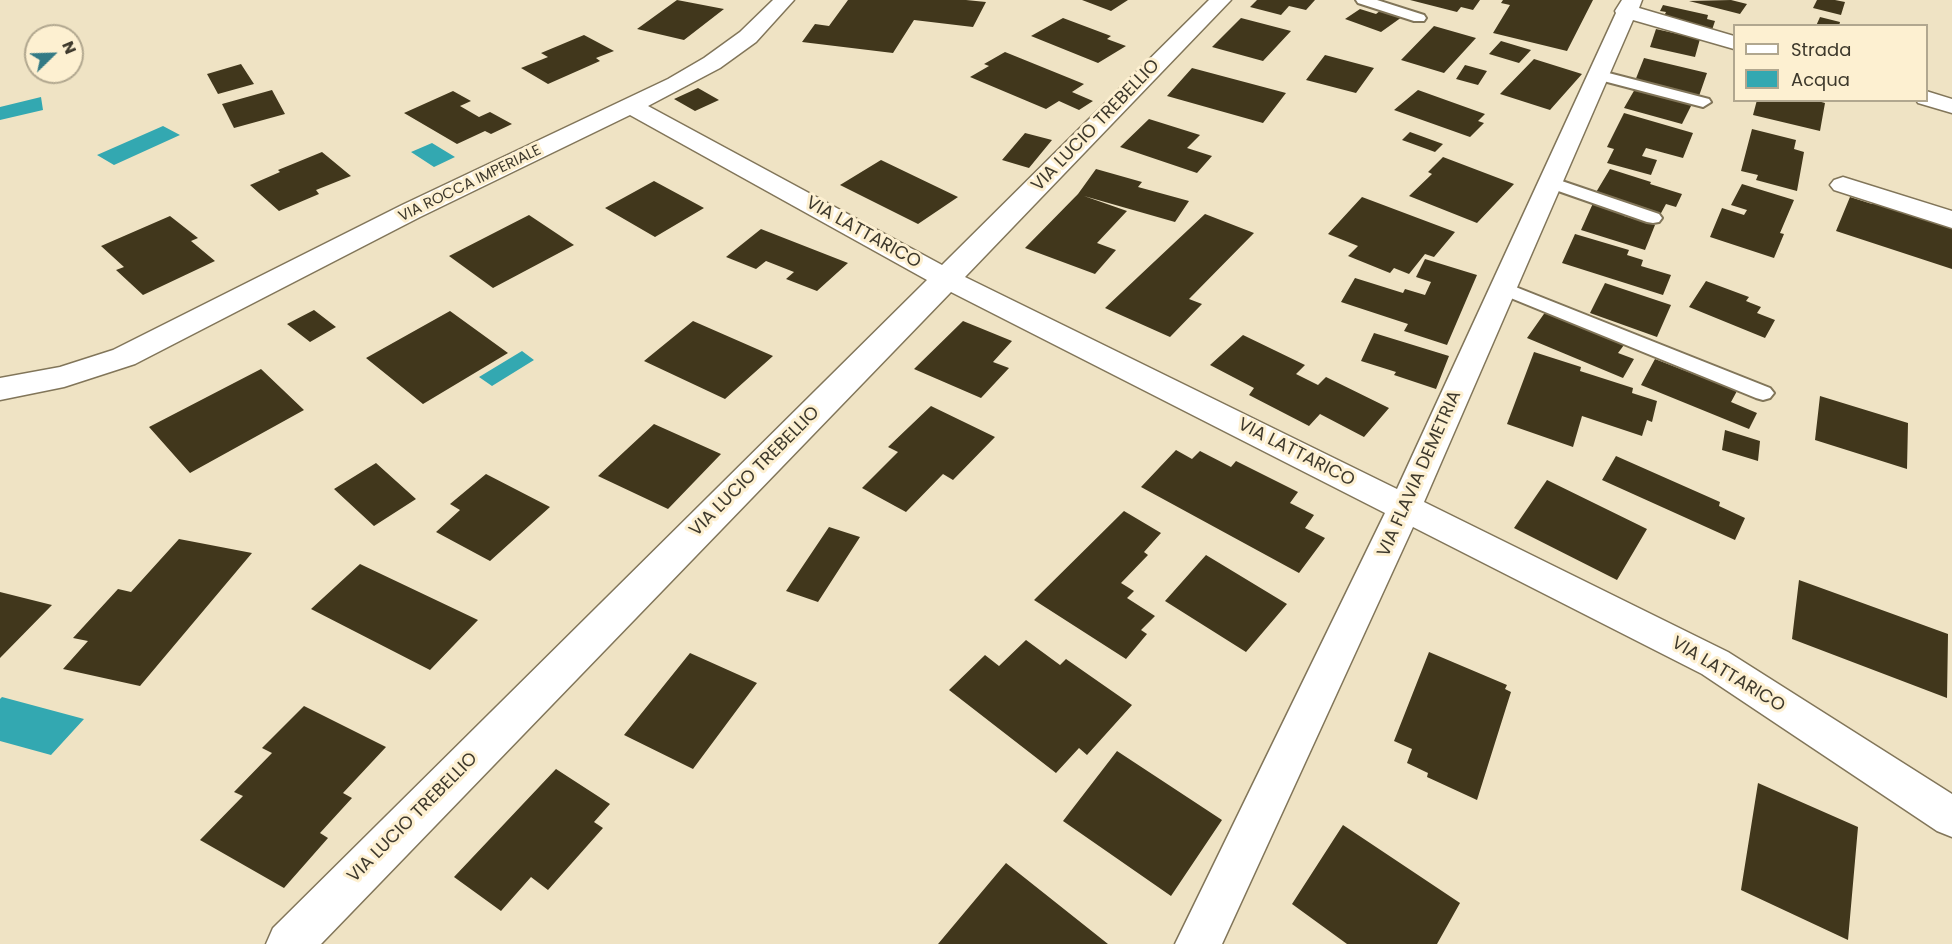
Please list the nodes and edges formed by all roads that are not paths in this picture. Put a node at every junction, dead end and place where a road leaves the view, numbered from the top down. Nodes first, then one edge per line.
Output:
1 (784, 0) edge
2 (1221, 0) edge
3 (1363, 0) edge
4 (1629, 6) edge
5 (1419, 18) dead end
6 (1733, 43) edge
7 (1597, 75) junction
8 (1928, 99) edge
9 (1703, 102) dead end
10 (630, 106) junction
11 (1952, 106) edge
12 (1550, 182) junction
13 (1843, 185) dead end
14 (1653, 218) dead end
15 (1952, 220) edge
16 (947, 279) junction
17 (1503, 288) junction
18 (0, 389) edge
19 (1763, 393) dead end
20 (1406, 508) junction
21 (1952, 817) edge
22 (289, 944) edge
23 (1198, 944) edge

1 - 10 street, VIA ROCCA IMPERIALE
2 - 16 street, VIA LUCIO TREBELLIO
3 - 5 lane
4 - 6 street
4 - 7 street, VIA FLAVIA DEMETRIA
7 - 9 lane
7 - 12 street, VIA FLAVIA DEMETRIA
8 - 11 street
10 - 16 street, VIA LATTARICO
10 - 18 street, VIA ROCCA IMPERIALE
12 - 14 lane
12 - 17 street, VIA FLAVIA DEMETRIA
13 - 15 street
16 - 20 street, VIA LATTARICO
16 - 22 street, VIA LUCIO TREBELLIO
17 - 19 lane
17 - 20 street, VIA FLAVIA DEMETRIA
20 - 21 street, VIA LATTARICO
20 - 23 street, VIA FLAVIA DEMETRIA

